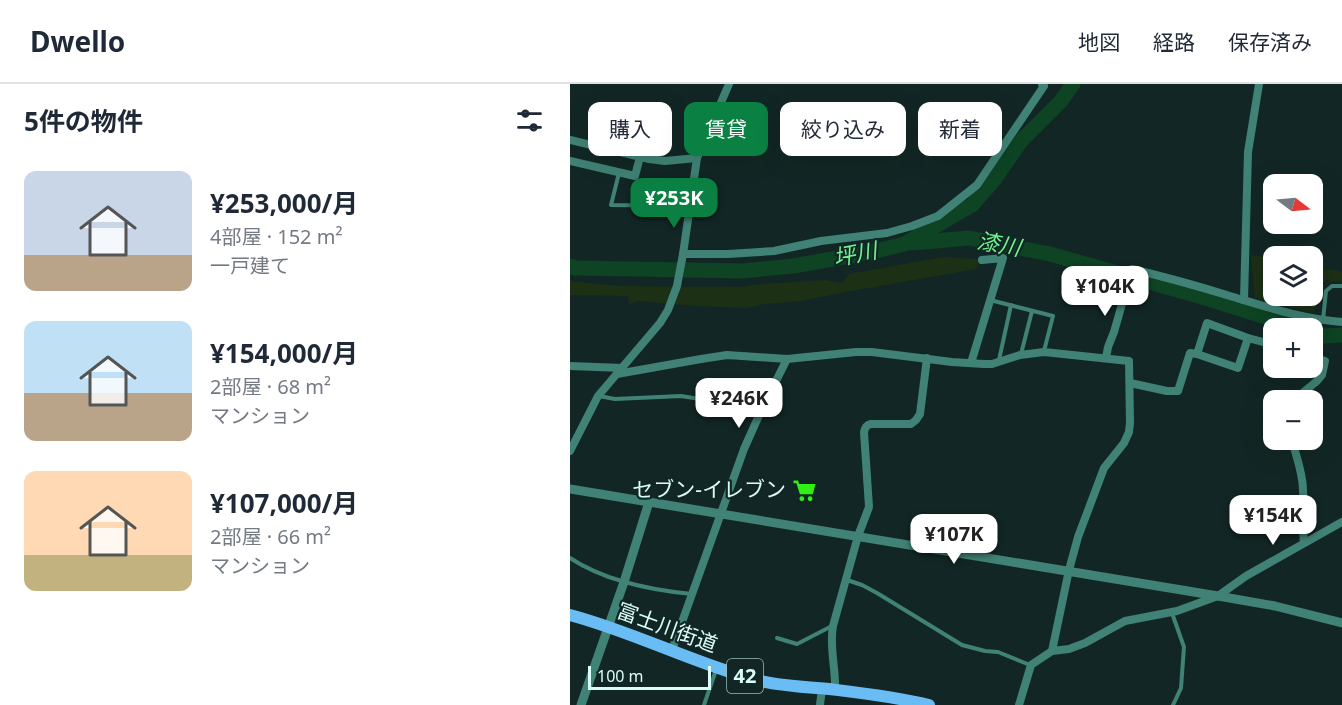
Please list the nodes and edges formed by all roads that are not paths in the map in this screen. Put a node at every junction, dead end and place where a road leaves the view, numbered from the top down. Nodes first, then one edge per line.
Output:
1 (729, 84) edge
2 (1042, 84) edge
3 (1259, 84) edge
4 (570, 140) edge
5 (640, 157) junction
6 (697, 158) junction
7 (570, 161) edge
8 (619, 172) junction
9 (689, 206) junction
10 (683, 254) junction
11 (982, 260) dead end
12 (1342, 286) edge
13 (990, 300) junction
14 (1244, 300) junction
15 (1011, 306) junction
16 (1032, 311) junction
17 (1311, 318) edge
18 (1323, 320) joint
19 (1342, 322) edge
20 (1248, 338) junction
21 (1263, 342) edge
22 (1044, 352) junction
23 (1197, 354) junction
24 (1020, 355) junction
25 (927, 358) junction
26 (1106, 358) junction
27 (787, 359) junction
28 (998, 362) junction
29 (971, 363) junction
30 (570, 366) edge
31 (620, 371) junction
32 (1320, 378) edge
33 (1130, 383) junction
34 (1306, 390) edge
35 (598, 396) junction
36 (700, 399) dead end
37 (570, 450) edge
38 (1295, 450) edge
39 (570, 489) edge
40 (649, 502) junction
41 (721, 513) junction
42 (1342, 522) edge
43 (858, 536) junction
44 (1304, 543) junction
45 (570, 558) edge
46 (1069, 570) junction
47 (847, 580) junction
48 (624, 582) junction
49 (692, 594) junction
50 (1218, 596) junction
51 (1172, 612) junction
52 (570, 615) edge
53 (1341, 620) edge
54 (833, 626) junction
55 (609, 627) junction
56 (777, 638) dead end
57 (672, 650) junction
58 (1052, 651) junction
59 (1031, 665) junction
60 (717, 667) junction
61 (828, 689) junction
62 (581, 705) edge
63 (704, 705) edge
64 (820, 705) edge
65 (929, 705) edge
66 (1019, 705) edge
67 (1173, 705) edge

1 - 6 street
2 - 10 street
3 - 14 street
4 - 5 street
5 - 6 street
5 - 8 street
6 - 9 street
7 - 8 street
8 - 9 lane
9 - 10 street
10 - 31 street
11 - 13 street
12 - 18 lane
13 - 15 lane
13 - 29 street
14 - 17 street
14 - 26 street
15 - 16 lane
15 - 28 lane
16 - 22 lane
16 - 24 lane
18 - 19 street
20 - 21 street
20 - 23 street
20 - 23 street
22 - 24 street
22 - 26 street
23 - 33 street
24 - 28 street
25 - 27 street
25 - 29 street
25 - 43 street
26 - 33 street
27 - 31 street
27 - 41 street
28 - 29 street
30 - 31 street
31 - 35 street
32 - 34 street
33 - 46 street
35 - 36 lane
35 - 37 street
38 - 44 street
39 - 40 street
40 - 41 street
40 - 48 street
41 - 43 street
41 - 49 street
42 - 44 street
43 - 46 street
43 - 47 street
44 - 50 street
45 - 48 lane
46 - 50 street
46 - 58 street
47 - 54 street
47 - 59 lane
48 - 49 lane
48 - 55 street
49 - 57 street
50 - 51 street
50 - 53 street
51 - 58 street
51 - 67 lane
52 - 55 main road, 富士川街道 / 42
54 - 56 lane
54 - 61 street
55 - 57 main road, 富士川街道 / 42
55 - 62 street
57 - 60 main road, 富士川街道 / 42
58 - 59 street
59 - 66 street
60 - 61 main road, 富士川街道 / 42
60 - 63 lane
61 - 64 street
61 - 65 main road, 富士川街道 / 42

